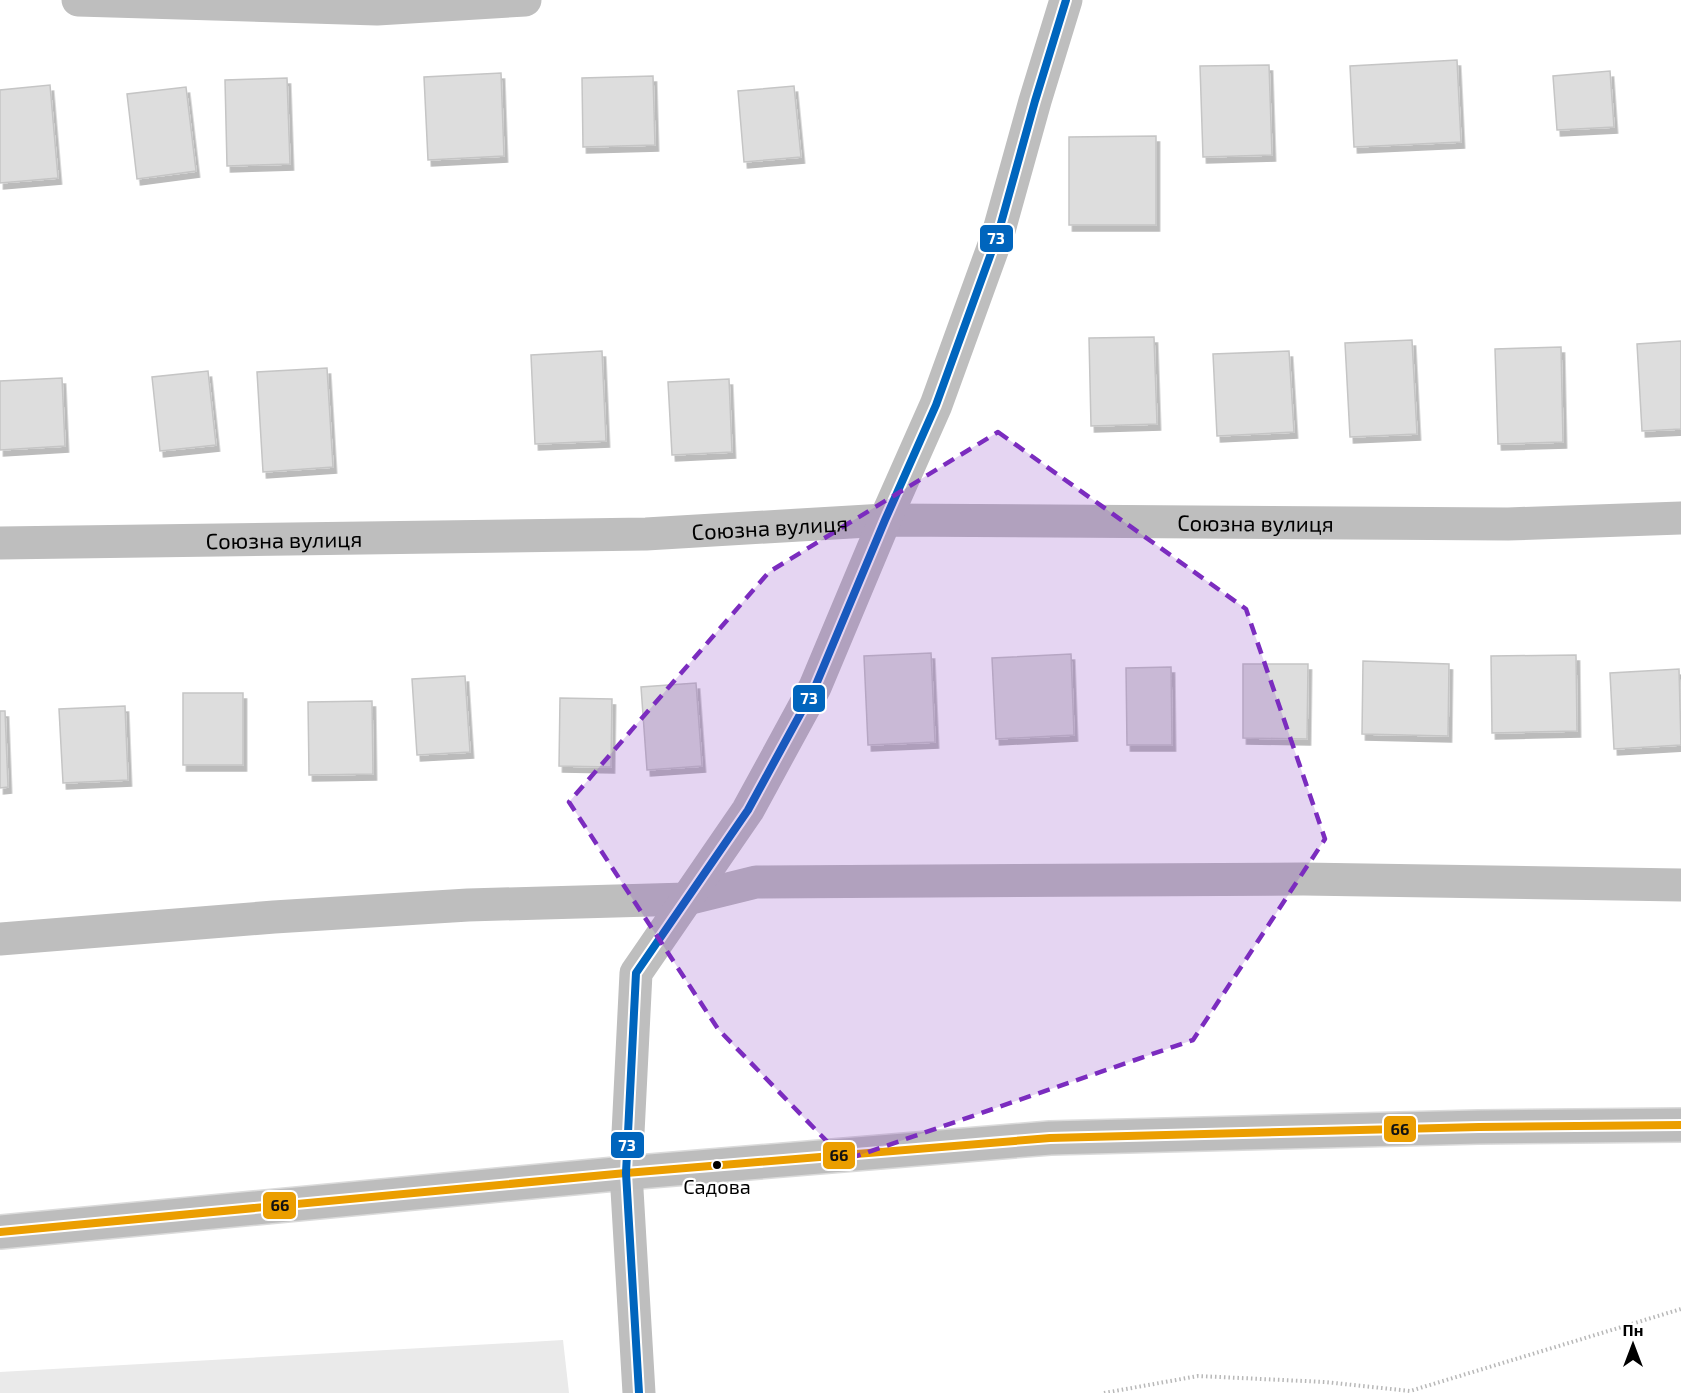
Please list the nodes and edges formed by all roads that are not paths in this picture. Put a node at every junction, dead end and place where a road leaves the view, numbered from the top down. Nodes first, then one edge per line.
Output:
1 (78, 0) edge
2 (525, 0) edge
3 (1066, 0) edge
4 (1681, 518) edge
5 (885, 520) junction
6 (0, 543) edge
7 (1681, 885) edge
8 (687, 899) junction
9 (0, 939) edge
10 (1681, 1125) edge
11 (626, 1173) junction
12 (0, 1232) edge
13 (639, 1393) edge

1 - 2 street
3 - 5 street
4 - 5 street, Союзна вулиця
5 - 6 street, Союзна вулиця
5 - 8 street
7 - 8 street
8 - 9 street
8 - 11 street
10 - 11 highway
11 - 12 highway
11 - 13 street

